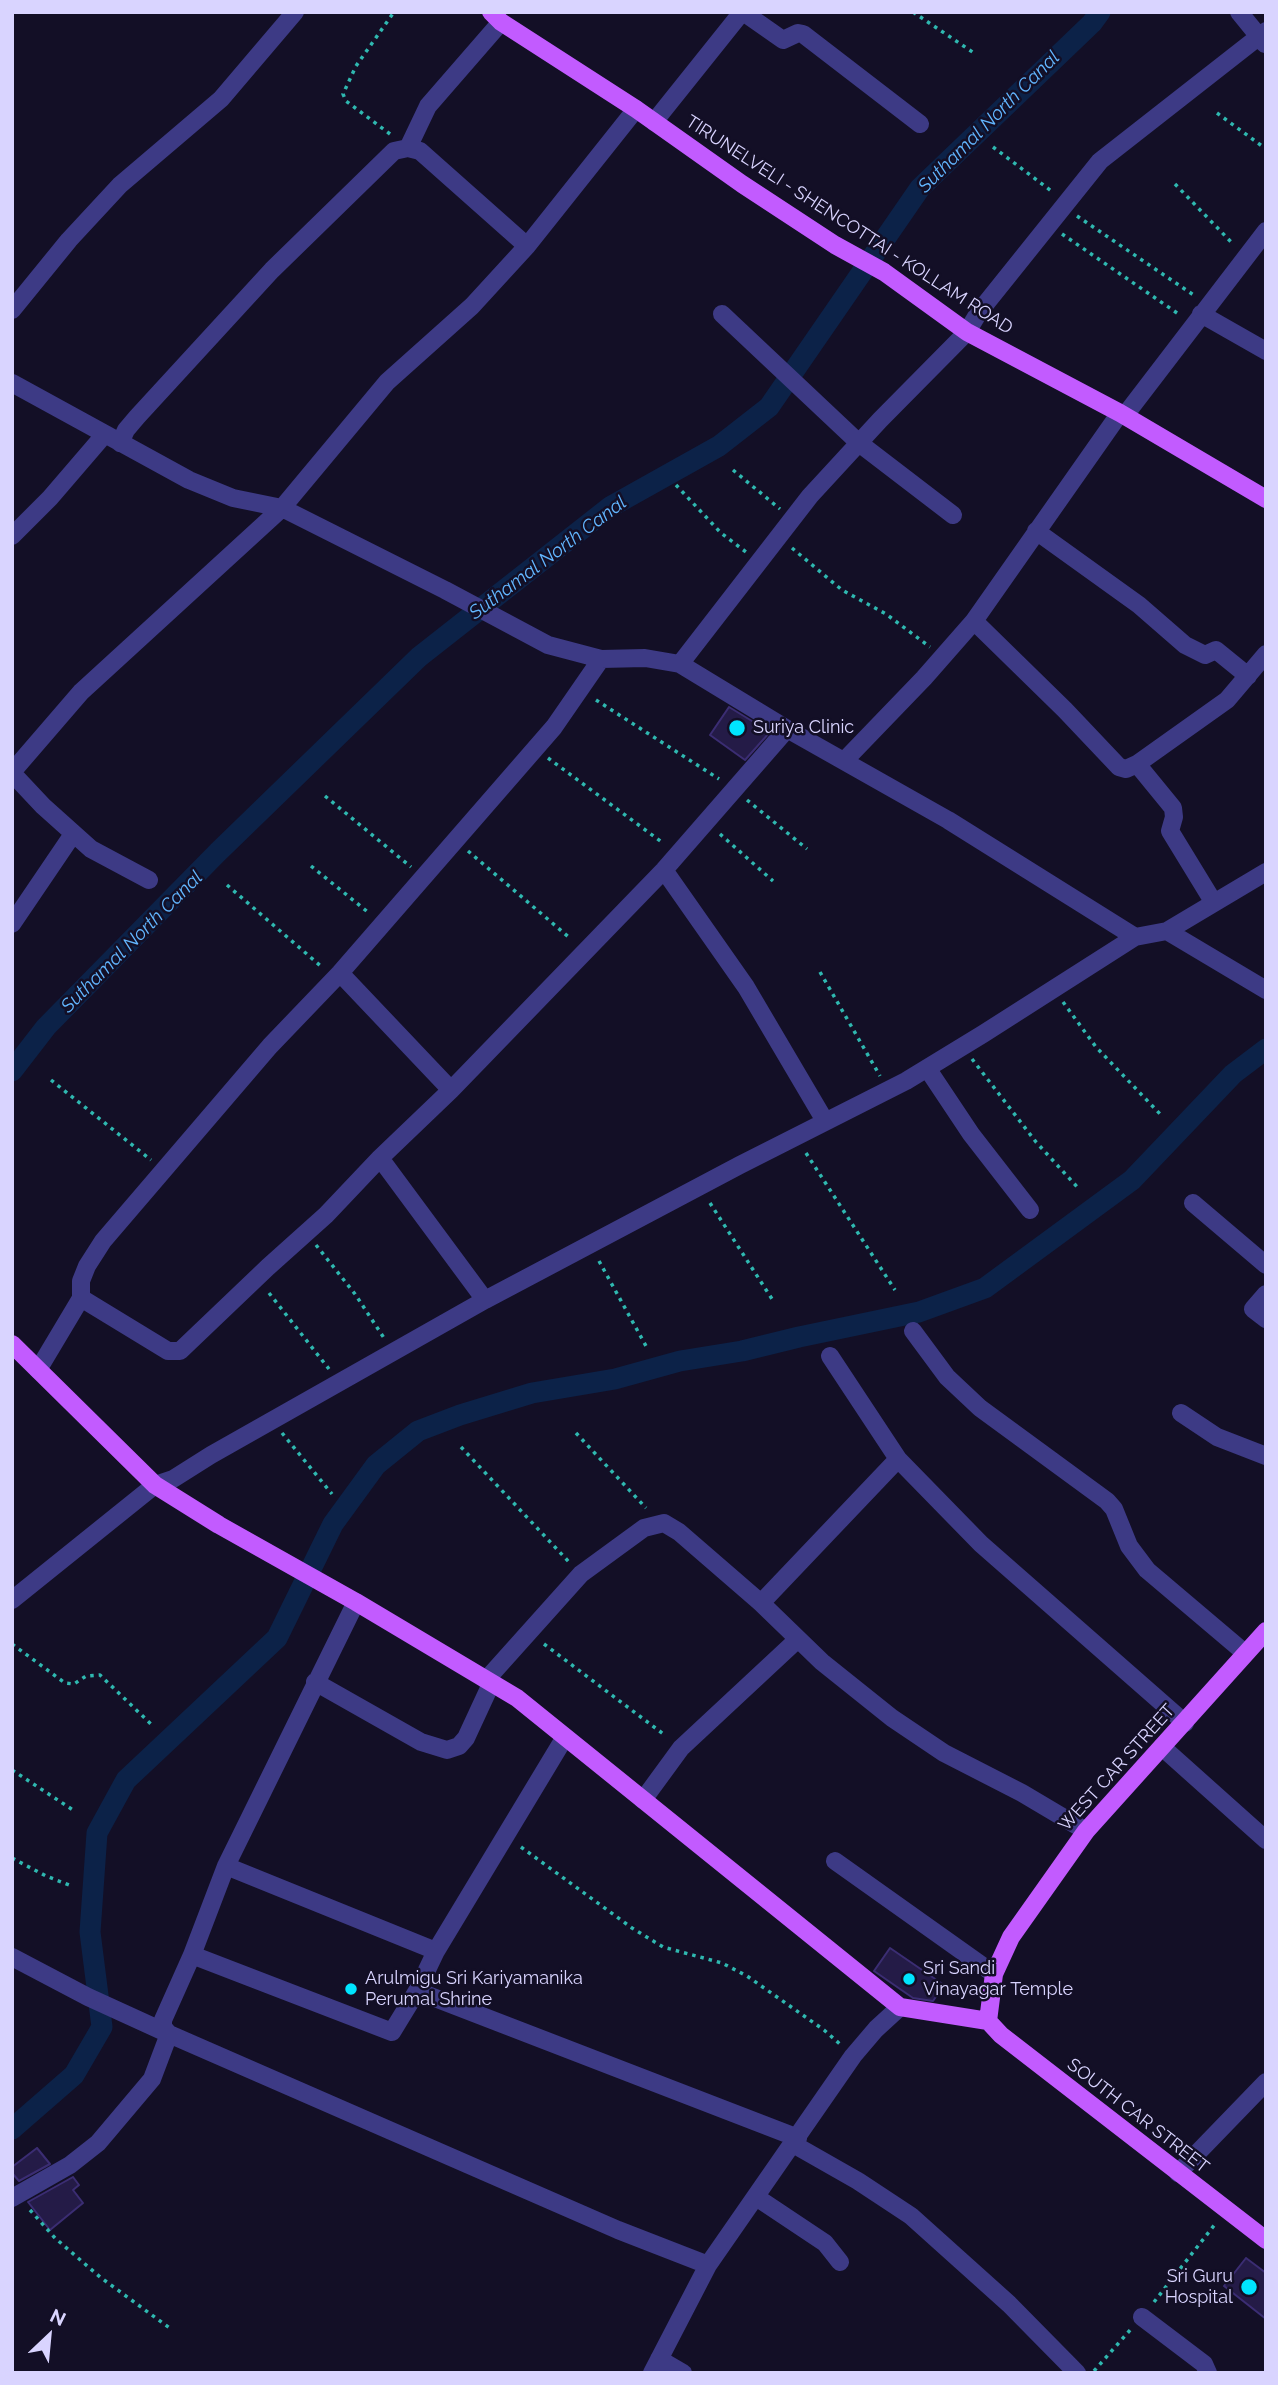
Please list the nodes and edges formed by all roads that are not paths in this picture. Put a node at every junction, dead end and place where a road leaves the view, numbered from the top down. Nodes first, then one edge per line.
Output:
1 (295, 12) edge
2 (742, 12) edge
3 (1238, 12) edge
4 (496, 17) edge
5 (1263, 38) edge
6 (636, 109) junction
7 (654, 122) junction
8 (920, 124) dead end
9 (408, 148) junction
10 (1266, 231) edge
11 (527, 246) junction
12 (12, 310) edge
13 (722, 314) dead end
14 (1201, 314) junction
15 (967, 332) junction
16 (1266, 351) edge
17 (12, 383) edge
18 (1121, 414) junction
19 (112, 439) junction
20 (859, 443) junction
21 (1266, 499) edge
22 (282, 508) junction
23 (953, 515) dead end
24 (1036, 531) junction
25 (12, 536) edge
26 (974, 621) junction
27 (1266, 654) edge
28 (601, 659) junction
29 (680, 664) junction
30 (1248, 676) junction
31 (788, 729) junction
32 (845, 760) junction
33 (1137, 764) junction
34 (12, 773) edge
35 (72, 834) junction
36 (664, 870) junction
37 (1266, 872) edge
38 (149, 880) dead end
39 (1214, 903) junction
40 (12, 924) edge
41 (1167, 931) junction
42 (1135, 937) junction
43 (337, 976) junction
44 (1266, 990) edge
45 (927, 1068) junction
46 (451, 1090) junction
47 (825, 1121) junction
48 (380, 1158) junction
49 (1193, 1203) dead end
50 (1030, 1210) dead end
51 (1266, 1265) edge
52 (1266, 1294) edge
53 (81, 1298) junction
54 (485, 1300) junction
55 (1266, 1319) edge
56 (913, 1331) dead end
57 (13, 1347) edge
58 (830, 1356) dead end
59 (38, 1370) junction
60 (1181, 1413) dead end
61 (1266, 1456) edge
62 (898, 1459) junction
63 (155, 1485) junction
64 (12, 1600) edge
65 (356, 1602) junction
66 (761, 1603) junction
67 (1266, 1631) edge
68 (798, 1639) junction
69 (1245, 1653) junction
70 (316, 1682) junction
71 (488, 1682) junction
72 (1185, 1723) junction
73 (565, 1737) junction
74 (1162, 1747) junction
75 (643, 1800) junction
76 (1086, 1831) junction
77 (1266, 1840) edge
78 (835, 1861) dead end
79 (226, 1866) junction
80 (436, 1951) junction
81 (192, 1955) junction
82 (12, 1957) edge
83 (994, 1974) junction
84 (417, 1991) junction
85 (900, 2007) junction
86 (988, 2021) junction
87 (169, 2034) junction
88 (1266, 2082) edge
89 (796, 2141) junction
90 (1178, 2173) junction
91 (14, 2197) edge
92 (756, 2197) junction
93 (1266, 2240) edge
94 (840, 2262) dead end
95 (708, 2265) junction
96 (1142, 2316) road end
97 (656, 2366) edge
98 (683, 2373) edge
99 (1077, 2373) edge
100 (1208, 2373) edge

1 - 12 street
2 - 7 street
2 - 8 street
3 - 5 street
4 - 6 main road, TIRUNELVELI - SHENCOTTAI - KOLLAM ROAD
4 - 9 street
5 - 15 street
6 - 7 main road, TIRUNELVELI - SHENCOTTAI - KOLLAM ROAD
6 - 11 street
7 - 15 main road, TIRUNELVELI - SHENCOTTAI - KOLLAM ROAD
9 - 11 street
9 - 19 street
10 - 14 street
11 - 22 street
13 - 20 street
14 - 16 street
14 - 18 street
15 - 18 main road, TIRUNELVELI - SHENCOTTAI - KOLLAM ROAD
15 - 20 street
17 - 19 street
18 - 21 main road, TIRUNELVELI - SHENCOTTAI - KOLLAM ROAD
18 - 24 street
19 - 22 street
19 - 25 street
20 - 23 street
20 - 29 street
22 - 28 street
22 - 34 street
24 - 26 street
24 - 30 street
26 - 32 street
26 - 33 street
27 - 30 street
28 - 29 street
28 - 43 street
29 - 31 street
30 - 33 street
31 - 32 street
31 - 36 street
32 - 42 street
33 - 39 street
34 - 35 street
35 - 38 street
35 - 40 street
36 - 46 street
36 - 47 street
37 - 39 street
39 - 41 street
41 - 42 street
41 - 44 street
42 - 45 street
43 - 46 street
43 - 53 street
45 - 47 street
45 - 50 street
46 - 48 street
47 - 54 street
48 - 53 street
48 - 54 street
49 - 51 street
52 - 55 street
53 - 59 street
54 - 63 street
56 - 69 street
57 - 59 main road
58 - 62 street
59 - 63 main road
60 - 61 street
62 - 66 street
62 - 72 street
63 - 64 street
63 - 65 main road
65 - 70 street
65 - 71 main road
66 - 68 street
66 - 71 street
67 - 69 main road, WEST CAR STREET
68 - 75 street
68 - 76 street
69 - 72 main road, WEST CAR STREET
70 - 71 street
70 - 79 street
71 - 73 main road
72 - 74 main road, WEST CAR STREET
73 - 75 main road
73 - 80 street
74 - 76 main road, WEST CAR STREET
74 - 77 street
75 - 85 main road
76 - 83 main road, WEST CAR STREET
78 - 83 street
79 - 80 street
79 - 81 street
80 - 84 street
81 - 84 street
81 - 87 street
82 - 87 street
83 - 86 main road, WEST CAR STREET
84 - 89 street
85 - 86 main road
85 - 89 street
86 - 90 main road, SOUTH CAR STREET
87 - 91 street
87 - 95 street
88 - 90 street
89 - 92 street
89 - 99 street
90 - 93 main road, SOUTH CAR STREET
92 - 94 street
92 - 95 street
95 - 97 street
96 - 100 street
97 - 98 street

